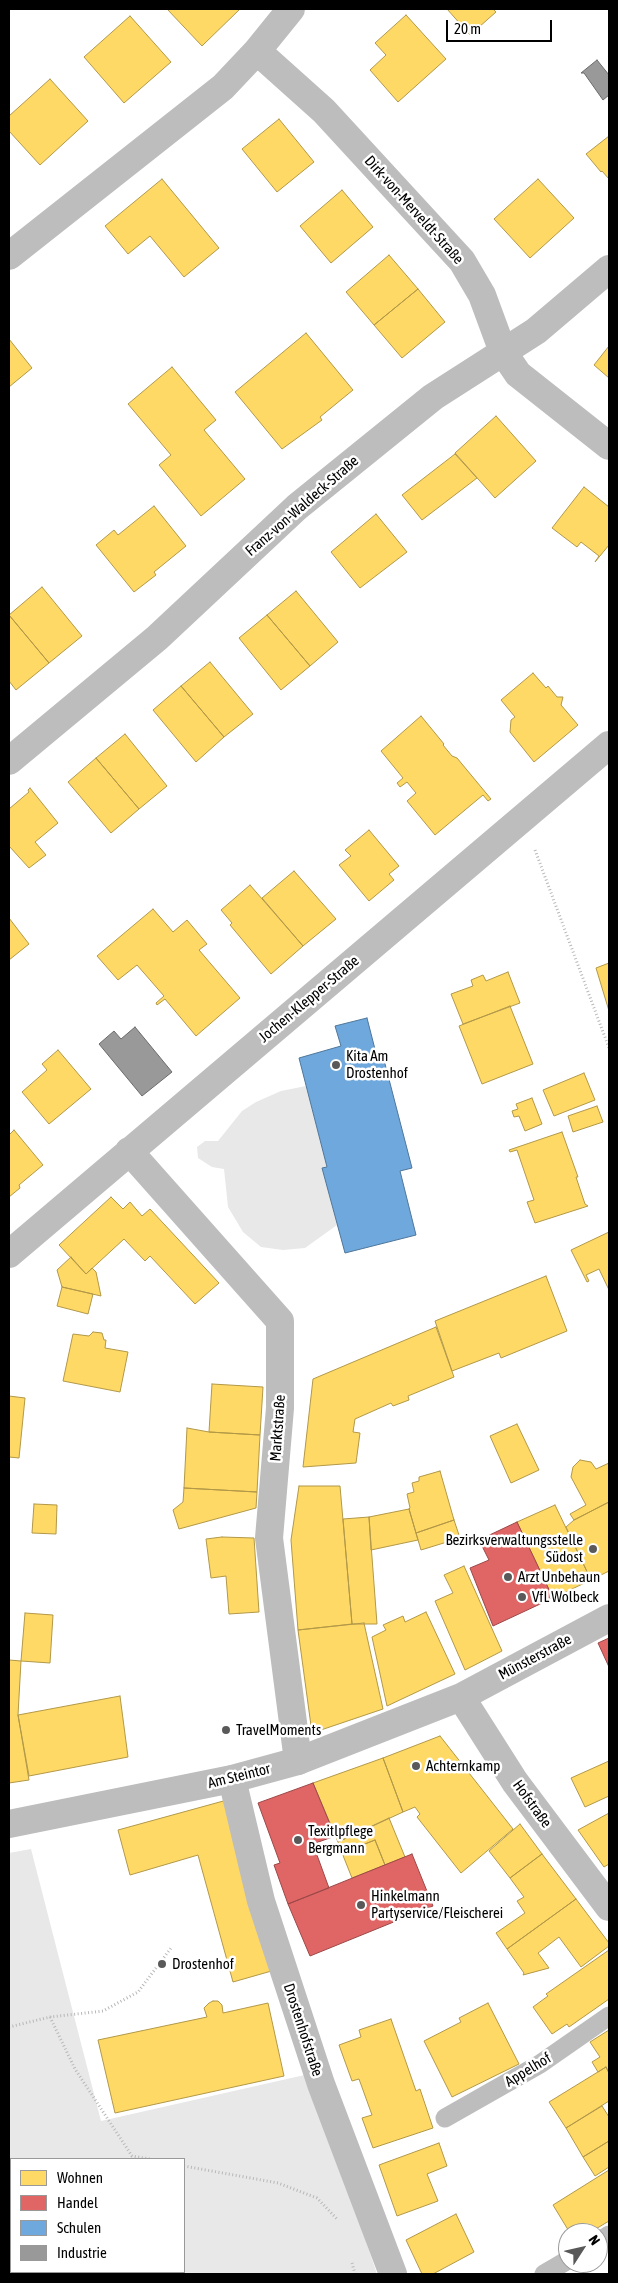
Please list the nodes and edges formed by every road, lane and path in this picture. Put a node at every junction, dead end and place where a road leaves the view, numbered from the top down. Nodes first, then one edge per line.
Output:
1 (292, 9) edge
2 (257, 51) junction
3 (9, 256) edge
4 (609, 269) edge
5 (502, 352) junction
6 (609, 446) edge
7 (609, 745) edge
8 (9, 761) edge
9 (519, 822) junction
10 (609, 1048) edge
11 (129, 1151) junction
12 (9, 1254) edge
13 (609, 1618) edge
14 (461, 1697) junction
15 (298, 1761) junction
16 (232, 1780) junction
17 (9, 1824) edge
18 (609, 1907) edge
19 (171, 1948) dead end
20 (609, 2016) edge
21 (50, 2017) junction
22 (9, 2027) edge
23 (445, 2118) dead end
24 (144, 2158) edge
25 (185, 2166) edge
26 (337, 2220) dead end
27 (349, 2256) dead end
28 (558, 2266) edge
29 (355, 2274) edge
30 (392, 2274) edge
31 (544, 2274) edge

1 - 2 street
2 - 3 street
2 - 5 street, Dirk-von-Merveldt-Straße
4 - 5 street, Franz-von-Waldeck-Straße
5 - 6 street, Dirk-von-Merveldt-Straße
5 - 8 street, Franz-von-Waldeck-Straße
7 - 9 street, Jochen-Klepper-Straße
9 - 10 path
9 - 11 street, Jochen-Klepper-Straße
11 - 12 street, Jochen-Klepper-Straße
11 - 15 street, Marktstraße
13 - 14 street, Münsterstraße
14 - 15 street, Am Steintor
14 - 18 street, Hofstraße
15 - 16 street, Am Steintor
16 - 17 street, Am Steintor
16 - 30 street, Drostenhofstraße
19 - 21 path
20 - 23 lane, Appelhof
21 - 22 path
21 - 24 path
25 - 26 path
27 - 29 path
28 - 31 lane

